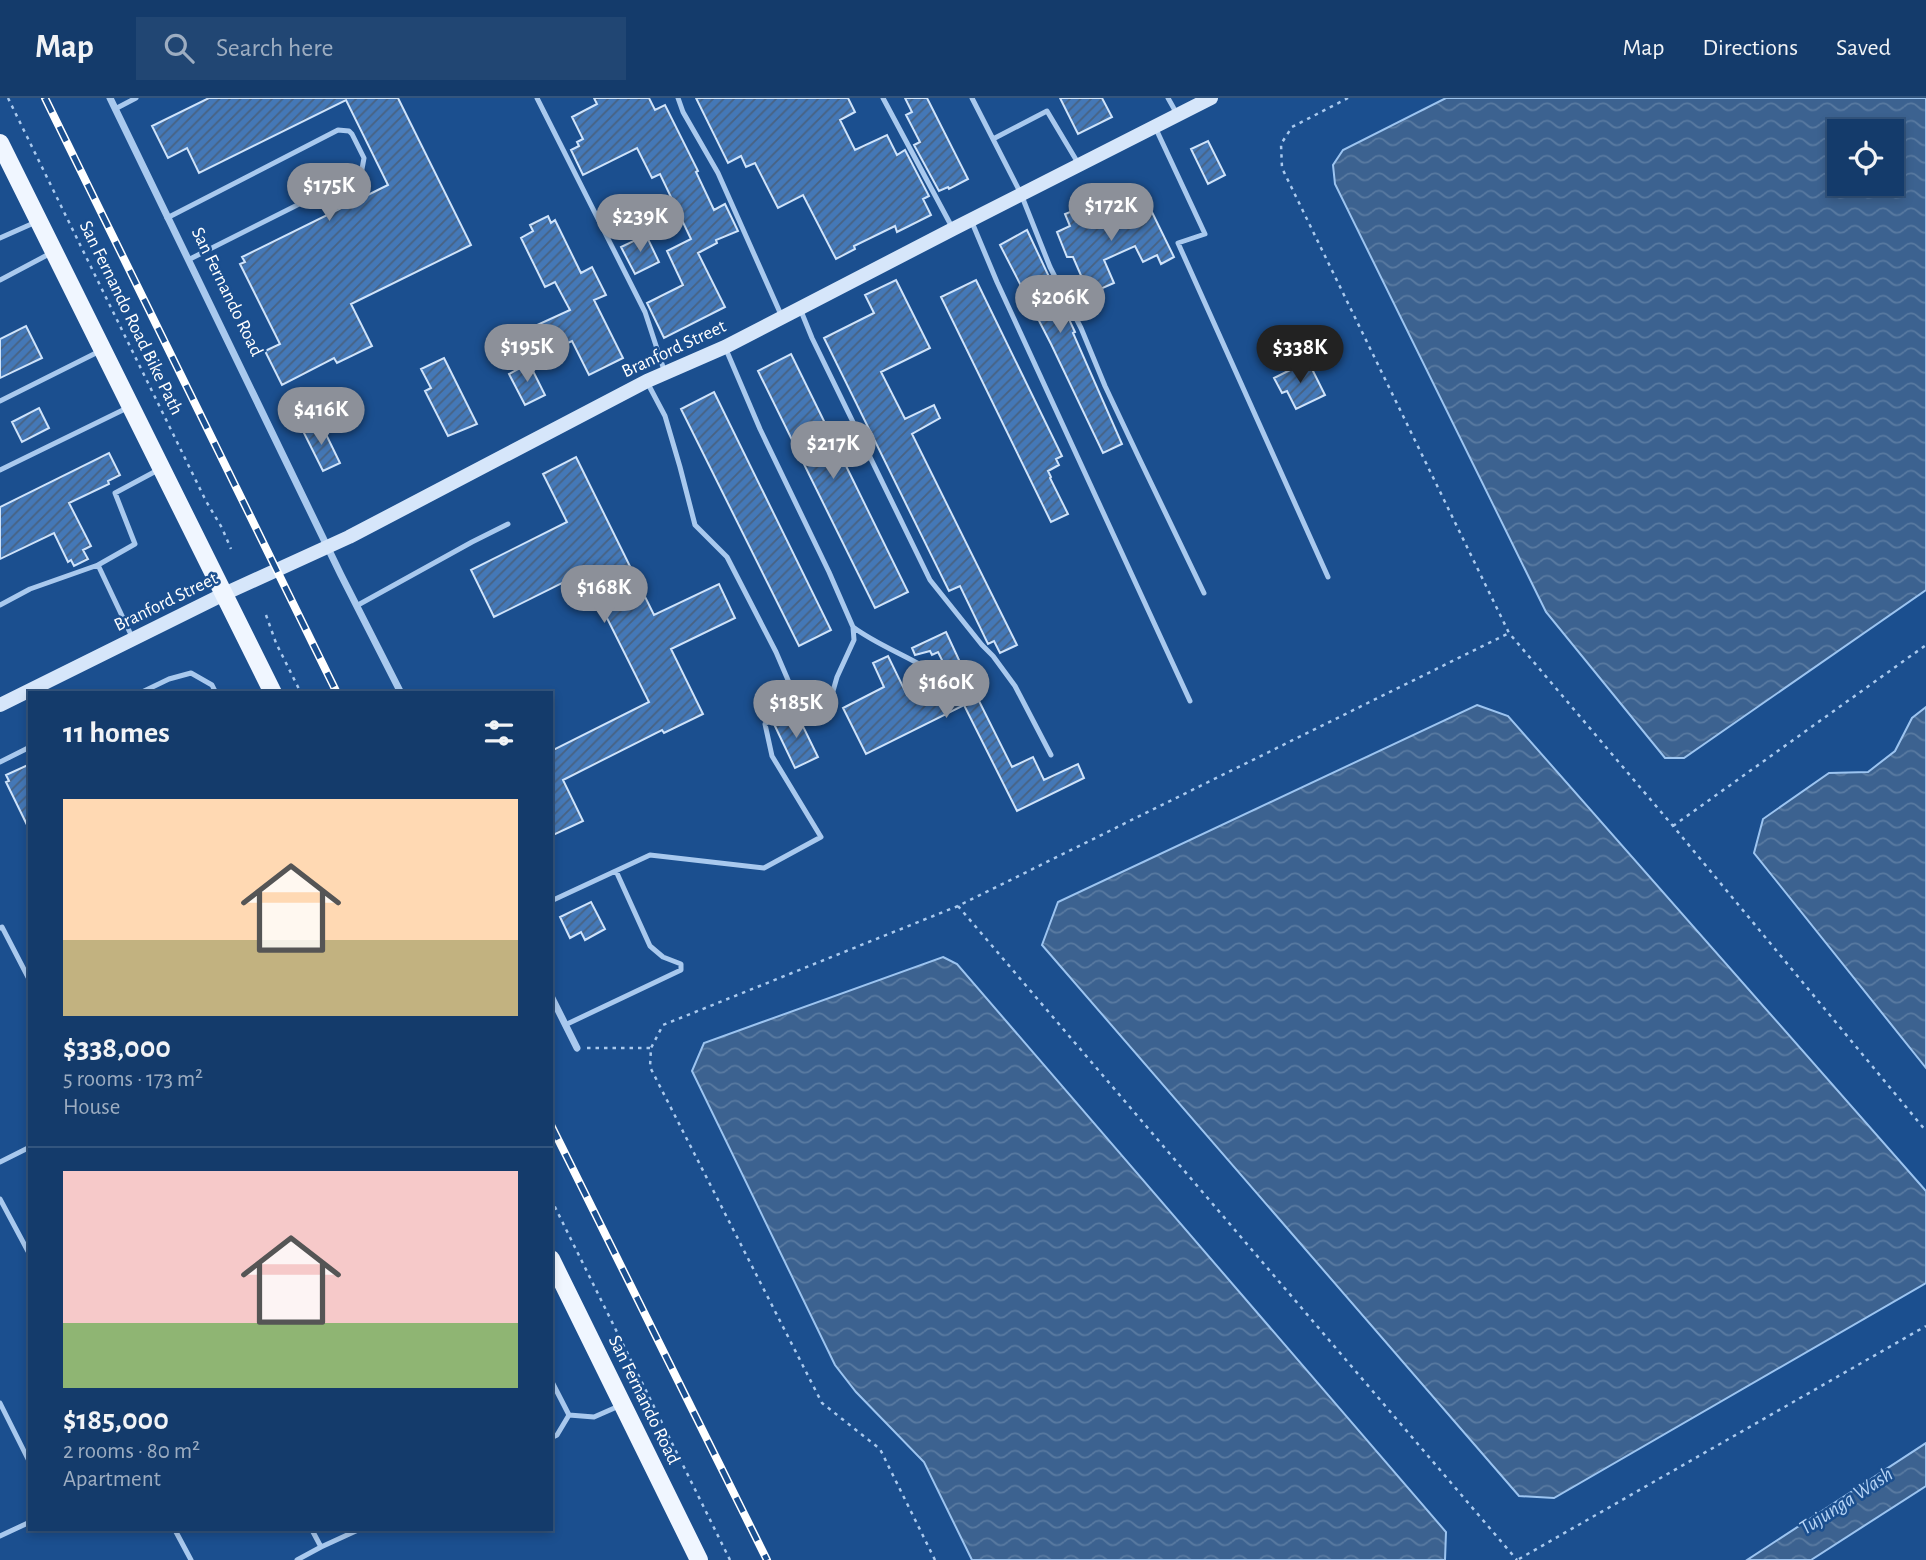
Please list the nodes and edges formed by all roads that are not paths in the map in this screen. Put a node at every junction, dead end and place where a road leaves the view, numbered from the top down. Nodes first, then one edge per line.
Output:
1 (110, 98) edge
2 (136, 98) edge
3 (537, 98) edge
4 (678, 98) edge
5 (883, 98) edge
6 (972, 98) edge
7 (1168, 98) edge
8 (1211, 98) edge
9 (115, 109) junction
10 (1177, 114) junction
11 (1155, 126) junction
12 (993, 139) junction
13 (0, 143) edge
14 (1080, 166) junction
15 (1021, 194) junction
16 (167, 218) junction
17 (971, 220) junction
18 (39, 221) junction
19 (953, 229) junction
20 (0, 238) edge
21 (54, 252) junction
22 (188, 260) junction
23 (0, 279) edge
24 (800, 308) junction
25 (782, 317) junction
26 (725, 347) junction
27 (102, 350) junction
28 (665, 373) junction
29 (647, 382) junction
30 (0, 401) edge
31 (130, 407) junction
32 (161, 469) junction
33 (0, 470) edge
34 (508, 524) dead end
35 (328, 546) junction
36 (98, 565) junction
37 (1328, 577) dead end
38 (1204, 593) dead end
39 (224, 594) junction
40 (0, 605) edge
41 (358, 605) junction
42 (853, 627) junction
43 (133, 639) junction
44 (931, 671) dead end
45 (28, 691) edge
46 (28, 691) edge
47 (144, 691) edge
48 (215, 691) edge
49 (272, 691) edge
50 (400, 691) edge
51 (1190, 701) dead end
52 (0, 705) edge
53 (834, 706) dead end
54 (28, 748) edge
55 (1051, 755) dead end
56 (0, 762) edge
57 (616, 871) junction
58 (553, 900) edge
59 (1, 926) edge
60 (28, 977) edge
61 (553, 1000) edge
62 (565, 1024) junction
63 (577, 1048) road end
64 (28, 1148) edge
65 (0, 1162) edge
66 (0, 1199) edge
67 (28, 1251) edge
68 (553, 1263) edge
69 (553, 1384) edge
70 (0, 1404) edge
71 (622, 1404) junction
72 (569, 1415) junction
73 (553, 1437) edge
74 (28, 1459) edge
75 (28, 1523) edge
76 (176, 1531) edge
77 (313, 1531) edge
78 (356, 1531) edge
79 (0, 1536) edge
80 (321, 1547) junction
81 (191, 1560) edge
82 (297, 1560) edge
83 (699, 1560) edge

1 - 9 street, San Fernando Road
2 - 9 lane
3 - 28 lane
4 - 25 lane
5 - 19 lane
6 - 12 lane
7 - 10 lane
8 - 10 main road, Branford Street
9 - 16 street, San Fernando Road
10 - 11 main road, Branford Street
11 - 14 main road, Branford Street
11 - 37 lane
12 - 14 lane
12 - 15 lane
13 - 18 main road
14 - 15 main road, Branford Street
15 - 17 main road, Branford Street
15 - 38 lane
16 - 22 street, San Fernando Road
16 - 22 lane
17 - 19 main road, Branford Street
17 - 51 lane
18 - 20 lane
18 - 21 main road
19 - 24 main road, Branford Street
21 - 23 lane
21 - 27 main road
22 - 35 street, San Fernando Road
24 - 25 main road, Branford Street
24 - 55 lane
25 - 26 main road, Branford Street
26 - 28 main road, Branford Street
26 - 42 lane
27 - 30 lane
27 - 31 main road
28 - 29 main road, Branford Street
29 - 35 main road, Branford Street
29 - 57 lane
31 - 32 main road
31 - 33 lane
32 - 36 lane
32 - 39 main road
34 - 41 lane
35 - 39 main road, Branford Street
35 - 41 street, San Fernando Road
36 - 40 lane
36 - 43 lane
39 - 43 main road, Branford Street
39 - 49 main road
41 - 50 street, San Fernando Road
42 - 44 lane
42 - 53 lane
43 - 45 main road, Branford Street
46 - 52 main road, Branford Street
47 - 48 lane
54 - 56 lane
57 - 58 lane
57 - 62 lane
59 - 60 lane
61 - 62 street
62 - 63 street
64 - 65 lane
66 - 67 lane
68 - 71 main road, San Fernando Road
69 - 72 lane
70 - 74 lane
71 - 72 lane
71 - 83 main road, San Fernando Road
72 - 73 lane
75 - 79 lane
76 - 81 lane
77 - 80 lane
78 - 80 lane
80 - 82 lane

